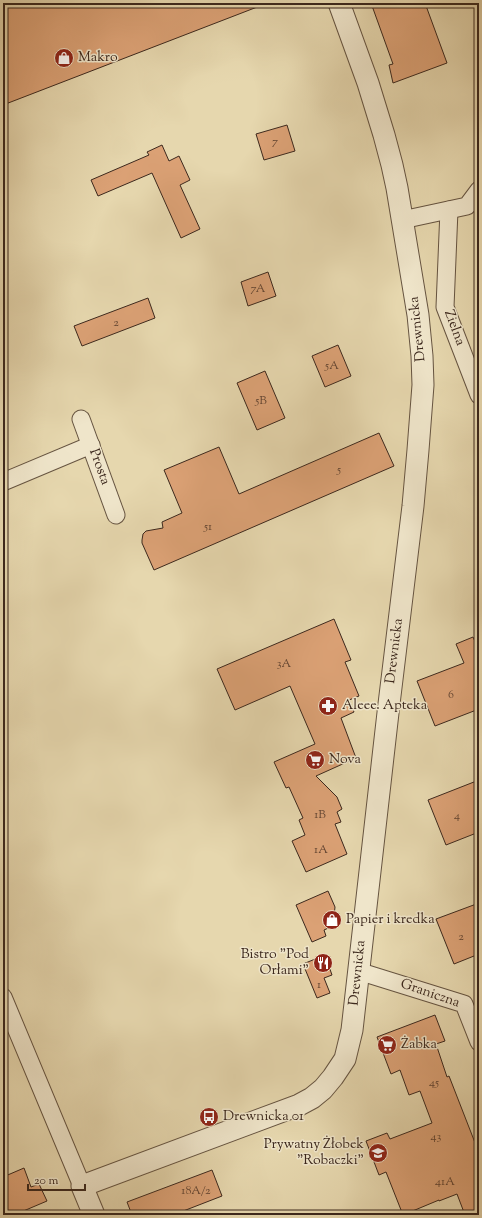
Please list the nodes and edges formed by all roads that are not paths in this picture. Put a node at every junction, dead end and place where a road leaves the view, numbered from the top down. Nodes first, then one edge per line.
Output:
1 (339, 3) edge
2 (479, 190) edge
3 (449, 210) junction
4 (402, 220) junction
5 (479, 395) edge
6 (81, 420) dead end
7 (91, 445) junction
8 (3, 482) edge
9 (116, 515) dead end
10 (358, 971) junction
11 (3, 997) edge
12 (479, 1042) edge
13 (82, 1186) junction
14 (94, 1215) edge

1 - 4 street, Drewnicka
2 - 3 street
3 - 4 street
3 - 5 street, Zielna
4 - 10 street, Drewnicka
6 - 7 street, Prosta
7 - 8 street
7 - 9 street, Prosta
10 - 12 street, Graniczna
10 - 13 street, Drewnicka
11 - 13 street
13 - 14 street

